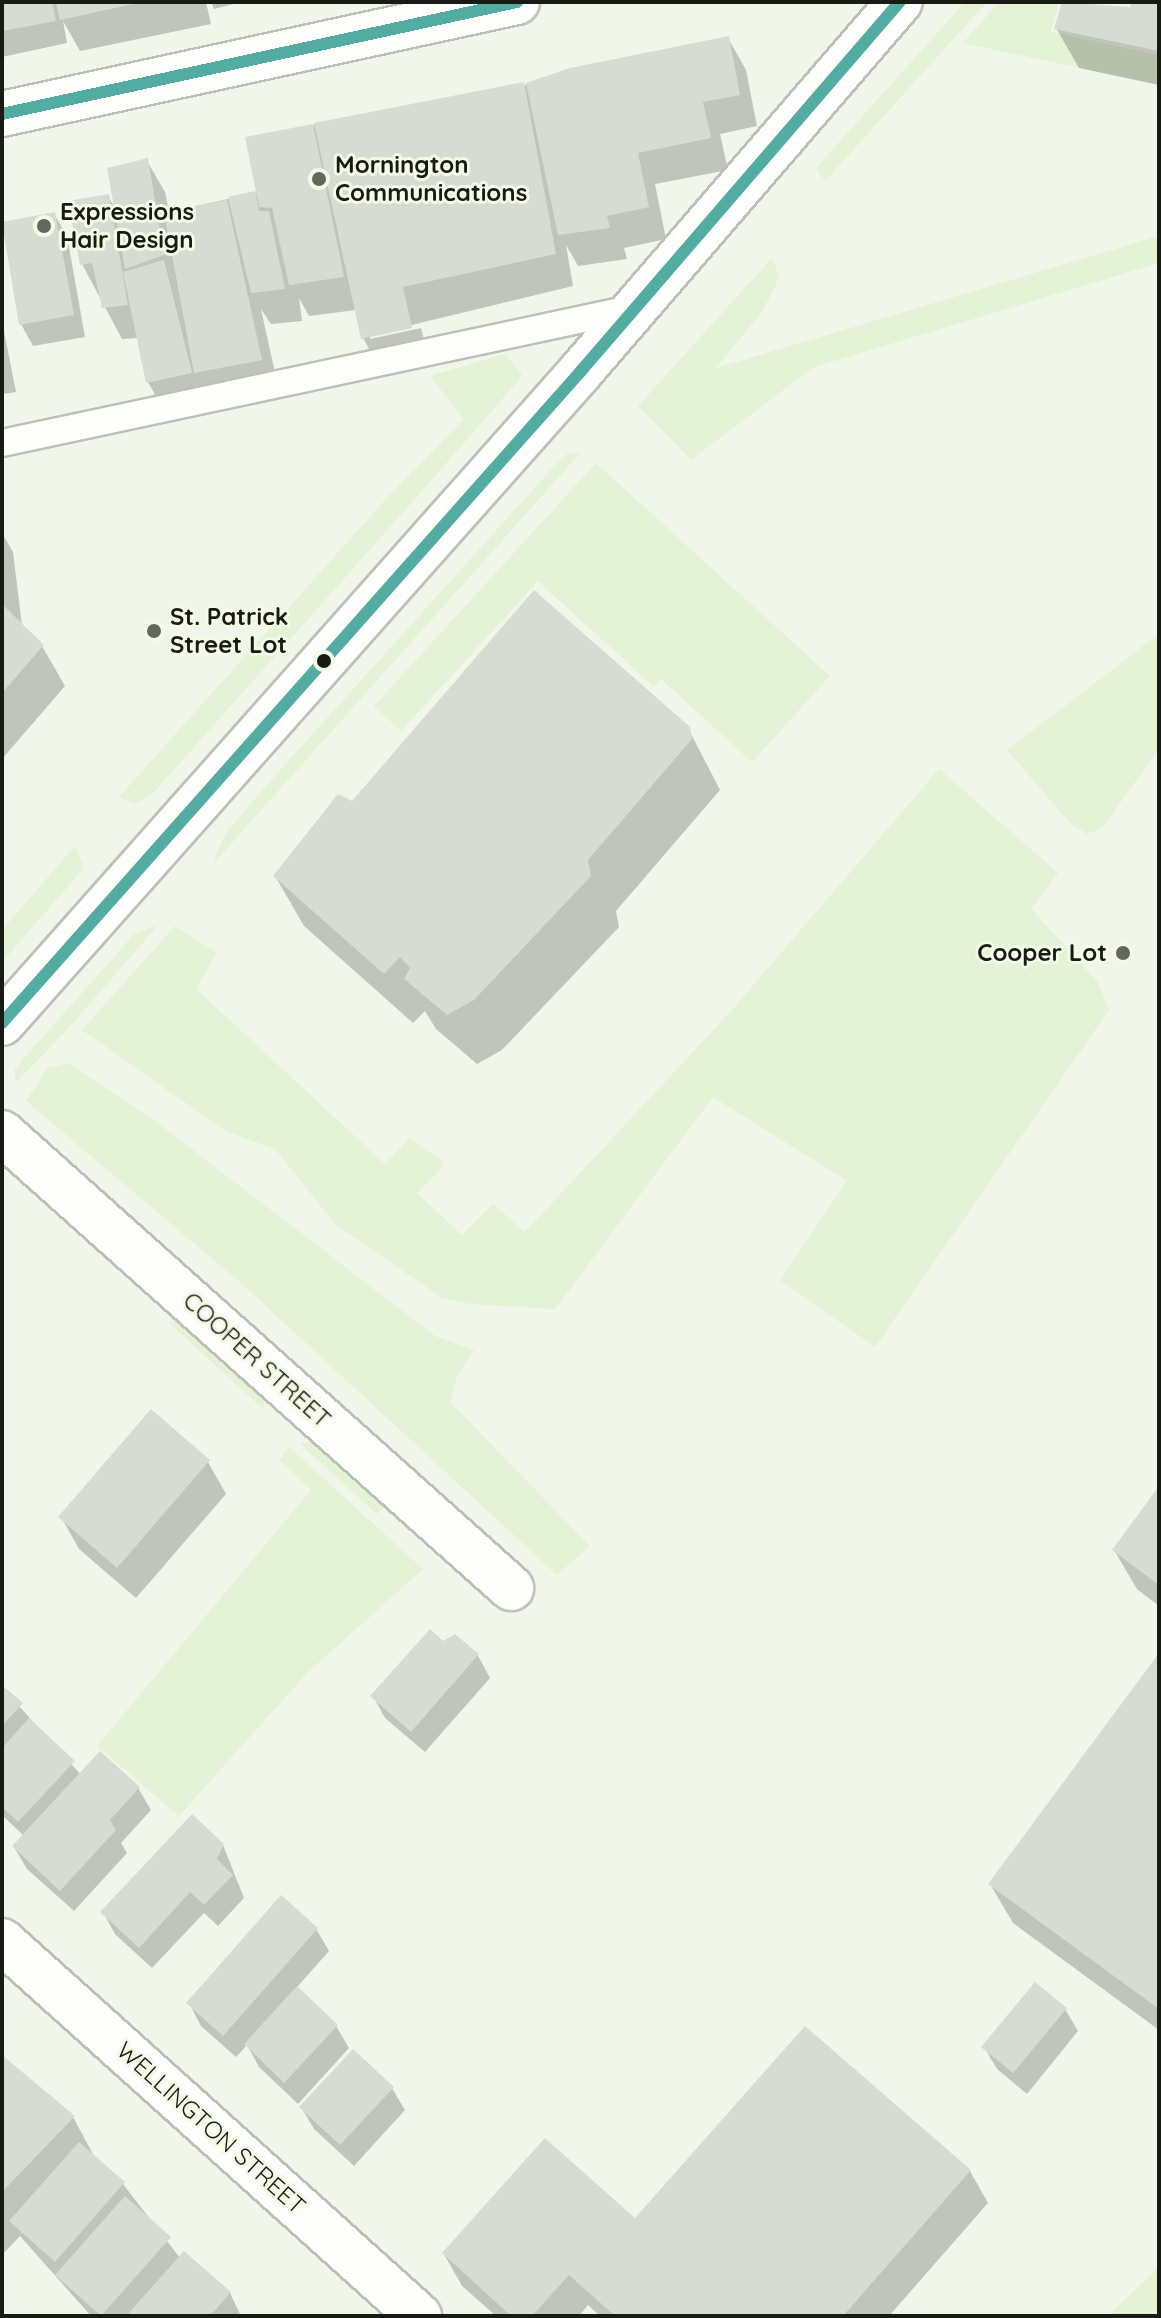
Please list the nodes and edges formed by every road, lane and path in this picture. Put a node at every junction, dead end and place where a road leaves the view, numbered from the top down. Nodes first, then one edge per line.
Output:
1 (517, 2) edge
2 (900, 2) edge
3 (2, 114) edge
4 (638, 307) junction
5 (2, 443) edge
6 (2, 1023) edge
7 (2, 1133) edge
8 (511, 1588) dead end
9 (2, 1941) edge
10 (419, 2316) edge

1 - 3 street
2 - 4 street
4 - 5 lane
4 - 6 street
7 - 8 street, COOPER STREET
9 - 10 street, WELLINGTON STREET

